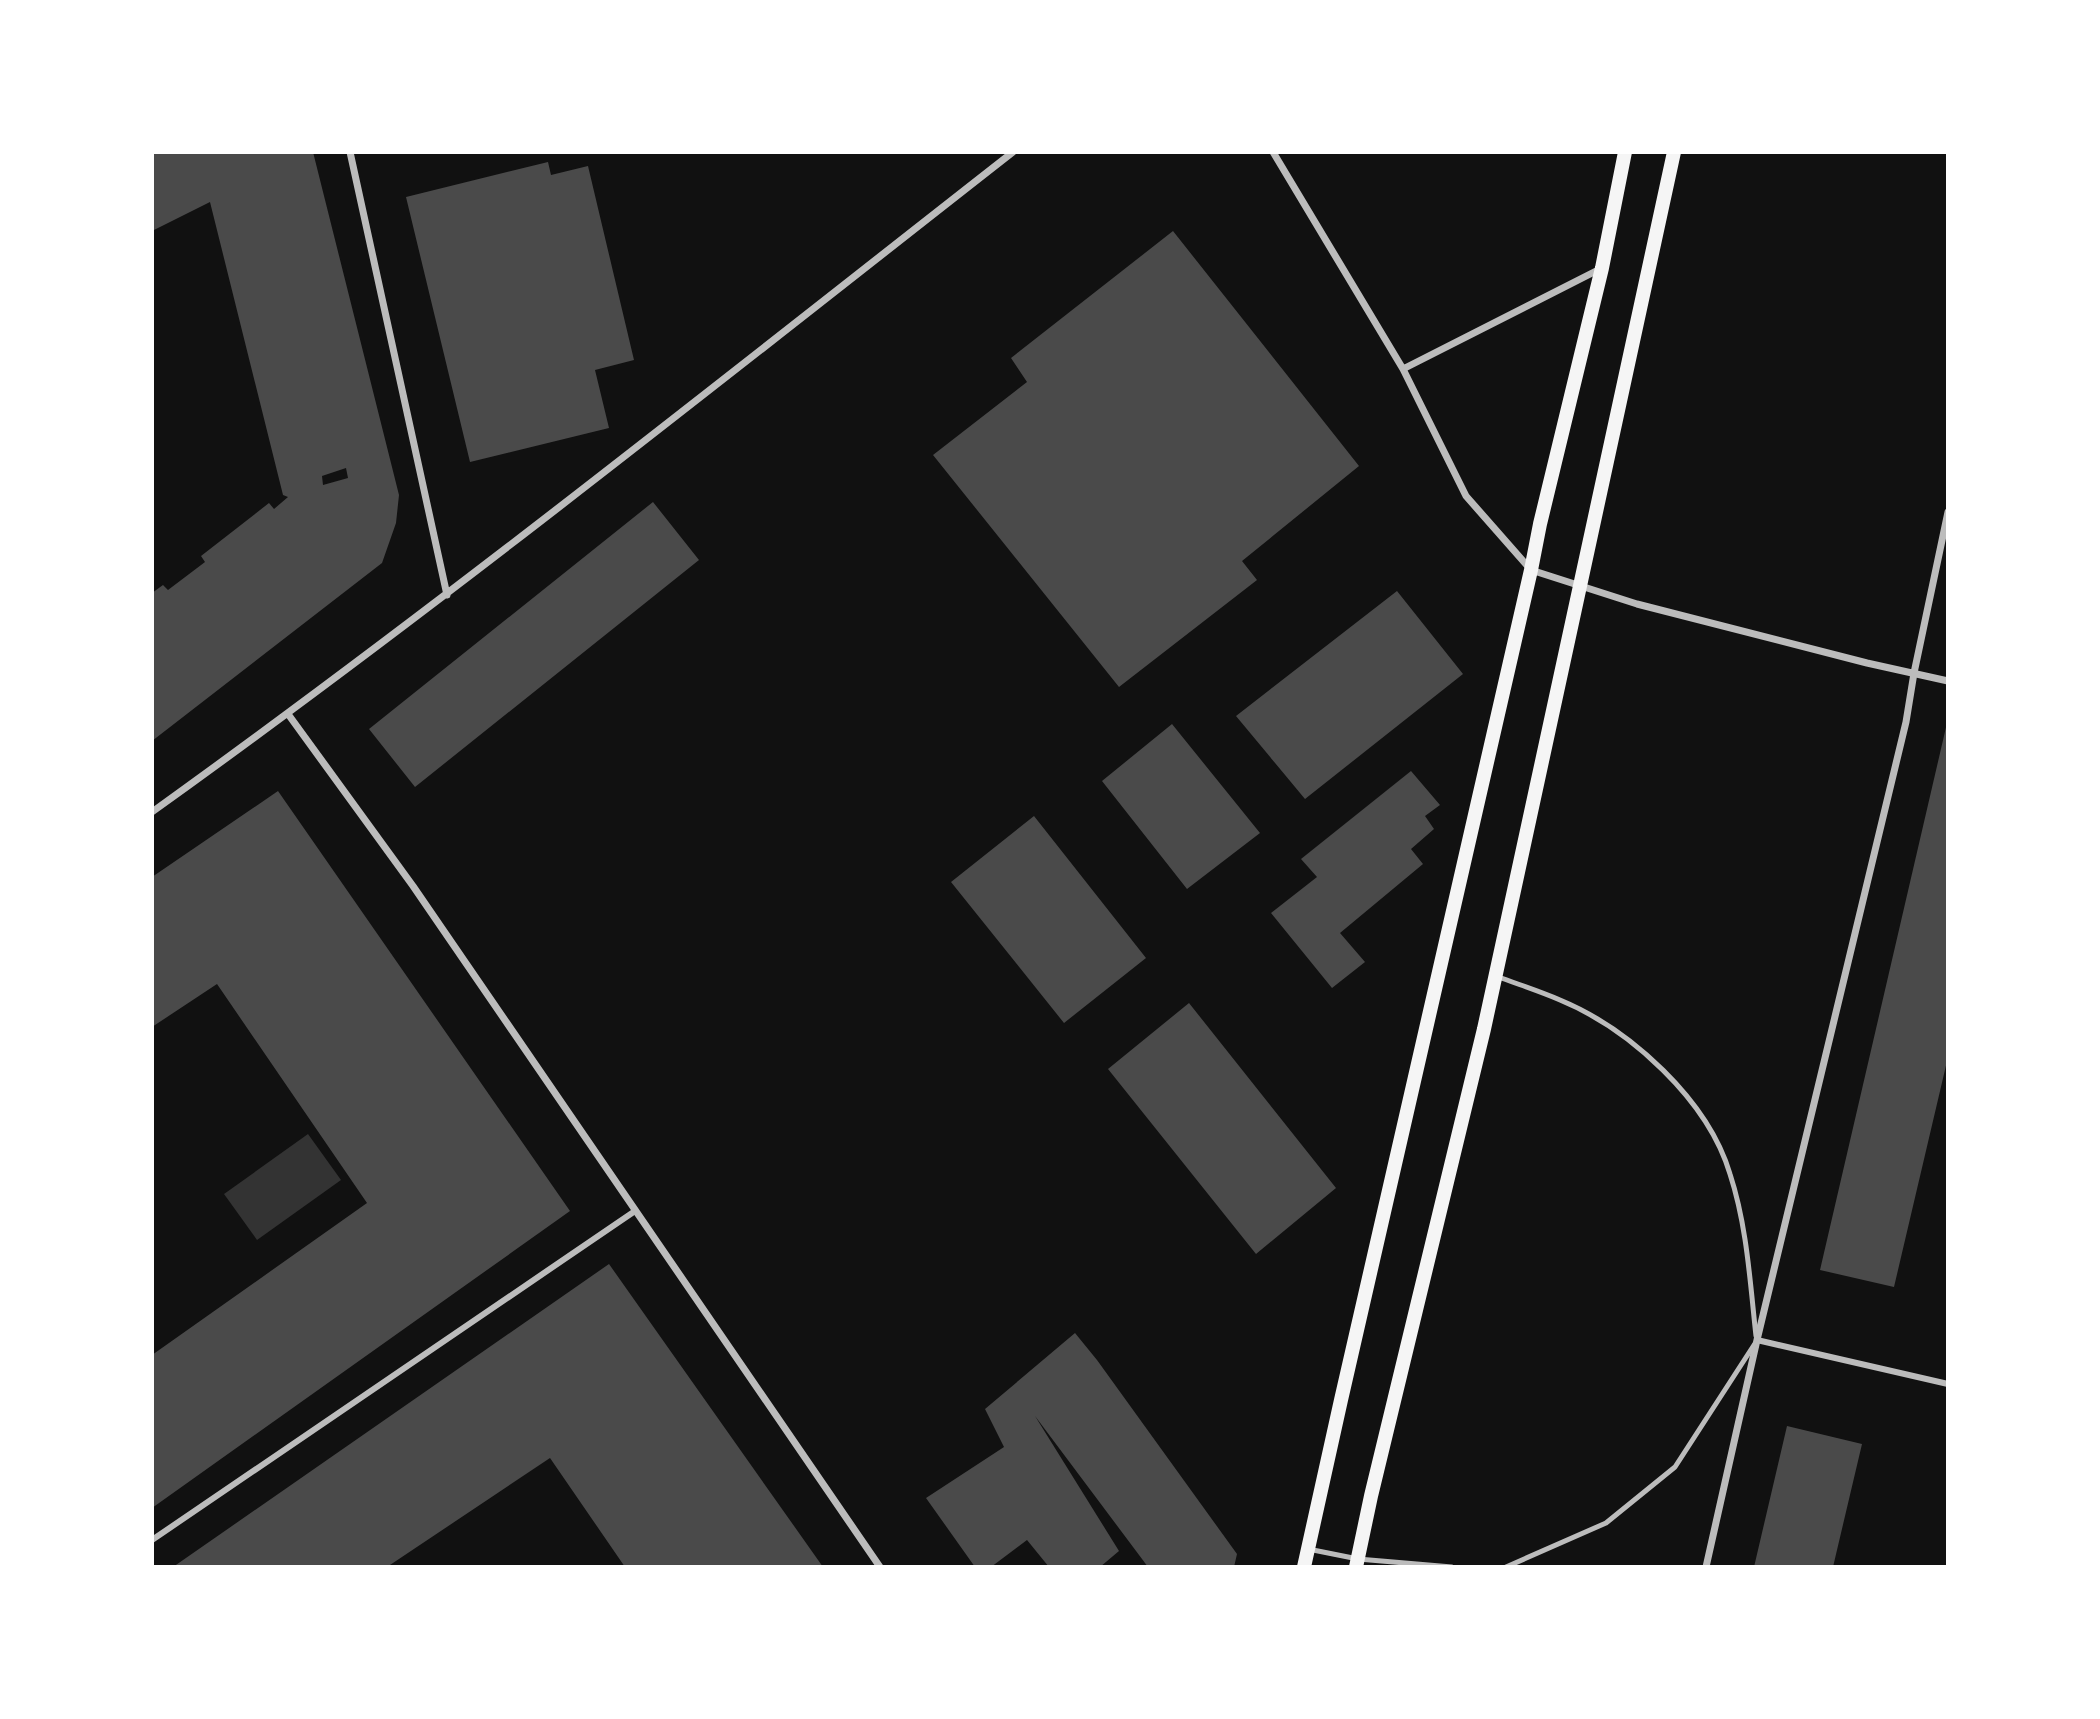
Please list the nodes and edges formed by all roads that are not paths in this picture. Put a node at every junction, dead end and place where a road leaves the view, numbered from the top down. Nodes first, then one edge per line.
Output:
1 (350, 152) edge
2 (1013, 152) edge
3 (1273, 152) edge
4 (1625, 152) edge
5 (1674, 152) edge
6 (1602, 268) junction
7 (1403, 369) junction
8 (1948, 512) edge
9 (1531, 570) junction
10 (1580, 587) junction
11 (447, 595) junction
12 (1914, 673) junction
13 (1948, 681) edge
14 (288, 714) junction
15 (152, 812) edge
16 (1494, 975) junction
17 (635, 1211) junction
18 (1757, 1340) junction
19 (1948, 1384) edge
20 (152, 1540) edge
21 (1308, 1549) junction
22 (1357, 1563) edge
23 (880, 1567) edge
24 (1304, 1567) edge
25 (1452, 1567) edge
26 (1506, 1567) edge
27 (1706, 1567) edge

1 - 11 street
2 - 11 street
3 - 7 street
4 - 6 main road
5 - 10 main road
6 - 7 street
6 - 9 main road
7 - 9 street
8 - 12 street
9 - 10 street
9 - 21 main road
10 - 12 street
10 - 16 main road
11 - 14 street
12 - 13 street
12 - 18 street
14 - 15 street
14 - 17 street
16 - 18 lane
16 - 22 main road
17 - 20 street
17 - 23 street
18 - 19 street
18 - 26 lane
18 - 27 street
21 - 22 lane
21 - 24 main road
22 - 25 lane

